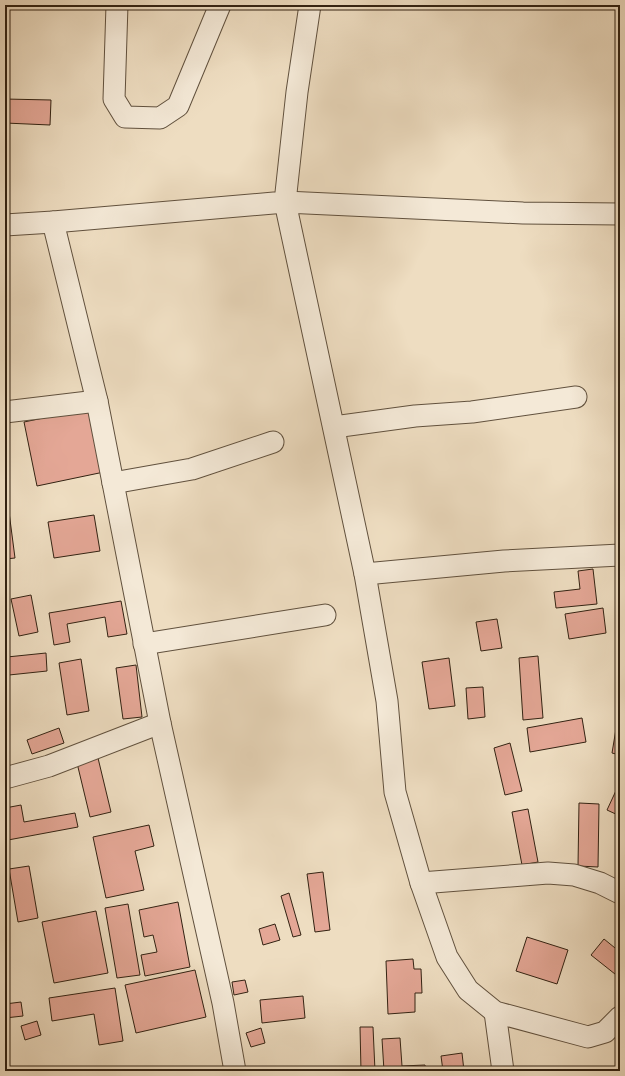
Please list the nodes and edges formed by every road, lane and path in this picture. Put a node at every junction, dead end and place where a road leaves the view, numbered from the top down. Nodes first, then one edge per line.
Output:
1 (117, 5) edge
2 (220, 5) edge
3 (310, 5) edge
4 (285, 202) junction
5 (620, 214) edge
6 (53, 222) junction
7 (5, 225) edge
8 (576, 397) dead end
9 (97, 401) junction
10 (5, 412) edge
11 (334, 427) junction
12 (273, 442) dead end
13 (113, 483) junction
14 (620, 555) edge
15 (365, 574) junction
16 (326, 615) dead end
17 (144, 644) junction
18 (160, 724) junction
19 (5, 778) edge
20 (421, 883) junction
21 (620, 893) edge
22 (495, 1012) junction
23 (620, 1017) edge
24 (235, 1071) edge
25 (503, 1071) edge

1 - 2 street
3 - 4 street
4 - 5 street
4 - 6 street
4 - 11 street
6 - 7 street
6 - 9 street
8 - 11 street
9 - 10 street
9 - 13 street
11 - 15 street
12 - 13 street
13 - 17 street
14 - 15 street
15 - 20 street
16 - 17 street
17 - 18 street
18 - 19 street
18 - 24 street
20 - 21 street
20 - 22 street
22 - 23 street
22 - 25 street

